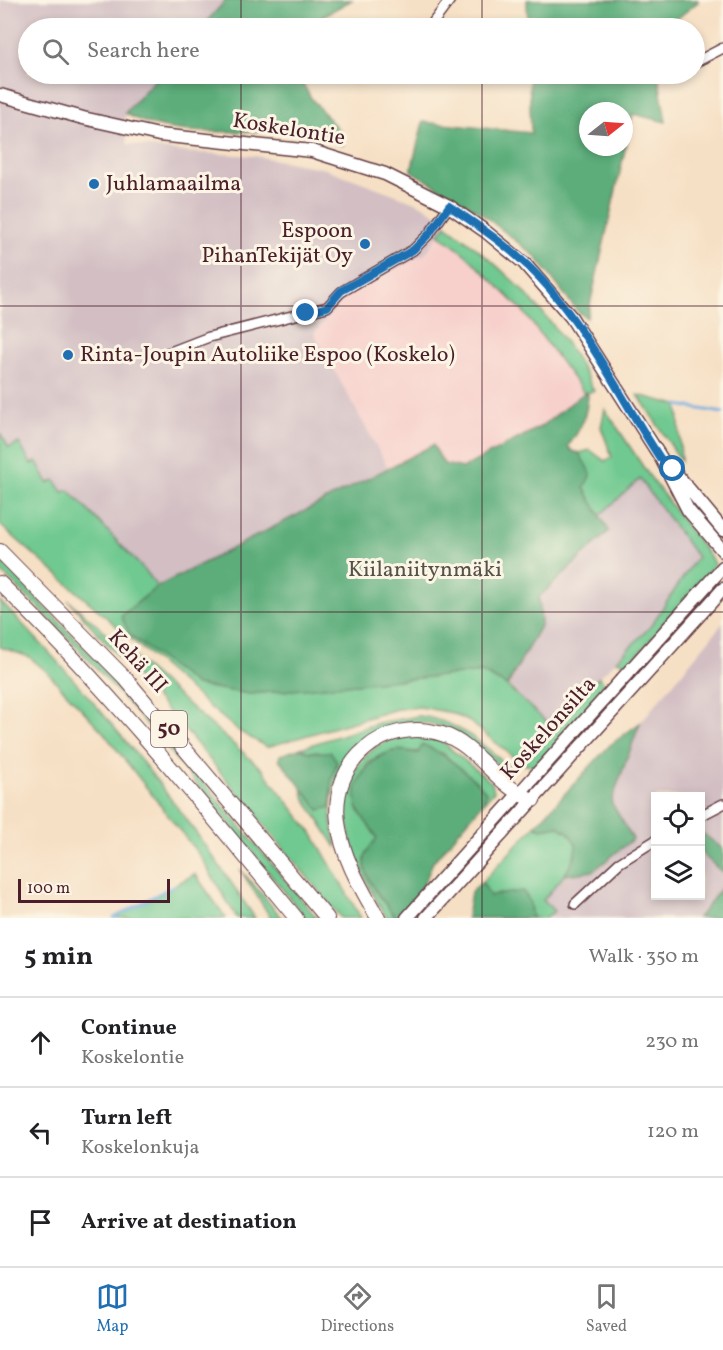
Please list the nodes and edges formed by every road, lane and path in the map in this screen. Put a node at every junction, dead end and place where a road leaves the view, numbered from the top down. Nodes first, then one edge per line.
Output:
1 (450, 0) edge
2 (436, 18) edge
3 (723, 48) edge
4 (705, 57) edge
5 (0, 95) edge
6 (449, 206) junction
7 (165, 354) dead end
8 (660, 458) junction
9 (723, 530) edge
10 (0, 551) edge
11 (723, 551) edge
12 (723, 567) edge
13 (0, 583) edge
14 (723, 589) edge
15 (518, 795) junction
16 (533, 800) junction
17 (723, 804) edge
18 (705, 813) edge
19 (651, 843) edge
20 (575, 904) dead end
21 (296, 918) edge
22 (327, 918) edge
23 (378, 918) edge
24 (407, 918) edge
25 (426, 918) edge

1 - 2 street
3 - 4 street
5 - 6 main road, Koskelontie
6 - 7 street
6 - 8 main road, Koskelontie
8 - 9 main road, Koskelontie
8 - 11 main road, Koskelontie
10 - 22 highway, Kehä III / 50
12 - 15 main road, Koskelonsilta
13 - 21 highway, Kehä III / 50
14 - 16 main road, Koskelonsilta
15 - 16 highway
15 - 23 highway
15 - 24 main road, Koskelonsilta
16 - 25 main road, Koskelonsilta
17 - 18 street
19 - 20 street

